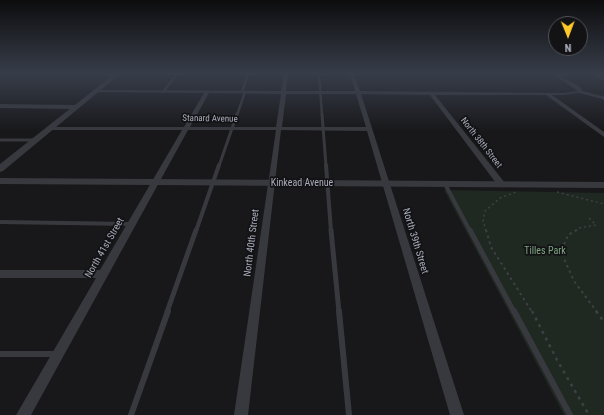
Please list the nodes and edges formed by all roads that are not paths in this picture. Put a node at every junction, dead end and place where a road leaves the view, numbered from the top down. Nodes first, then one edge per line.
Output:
1 (93, 93) edge
2 (206, 93) edge
3 (244, 93) edge
4 (283, 93) edge
5 (320, 93) edge
6 (358, 93) edge
7 (431, 93) edge
8 (474, 93) edge
9 (577, 93) edge
10 (586, 93) edge
11 (547, 94) junction
12 (603, 98) edge
13 (0, 106) edge
14 (76, 108) junction
15 (186, 127) junction
16 (51, 128) junction
17 (233, 128) junction
18 (279, 128) junction
19 (324, 129) junction
20 (369, 129) junction
21 (604, 135) edge
22 (0, 140) edge
23 (36, 140) junction
24 (0, 169) edge
25 (0, 181) edge
26 (155, 182) junction
27 (212, 183) junction
28 (271, 183) junction
29 (327, 184) junction
30 (386, 184) junction
31 (445, 184) junction
32 (502, 185) junction
33 (604, 185) edge
34 (0, 222) edge
35 (131, 224) junction
36 (0, 274) edge
37 (103, 274) junction
38 (0, 354) edge
39 (58, 354) junction
40 (23, 415) edge
41 (131, 415) edge
42 (241, 415) edge
43 (349, 415) edge
44 (457, 415) edge
45 (570, 415) edge

1 - 14 street
2 - 15 street, North 41st Street
3 - 17 lane
4 - 18 street, North 40th Street
5 - 19 lane
6 - 20 street, North 39th Street
7 - 32 street, North 38th Street
8 - 11 street
9 - 11 street
10 - 12 lane
11 - 21 street
13 - 14 street
14 - 16 street
15 - 16 street, Stanard Avenue
15 - 17 street, Stanard Avenue
15 - 26 street, North 41st Street
16 - 23 street
17 - 18 street, Stanard Avenue
17 - 27 lane
18 - 19 street, Stanard Avenue
18 - 28 street, North 40th Street
19 - 20 street, Stanard Avenue
19 - 29 lane
20 - 30 street, North 39th Street
22 - 23 lane
23 - 24 street
25 - 26 street, Kinkead Avenue
26 - 27 street, Kinkead Avenue
26 - 35 street, North 41st Street
27 - 28 street, Kinkead Avenue
27 - 41 lane
28 - 29 street, Kinkead Avenue
28 - 42 street, North 40th Street
29 - 30 street, Kinkead Avenue
29 - 43 lane
30 - 31 street, Kinkead Avenue
30 - 44 street, North 39th Street
31 - 32 street, Kinkead Avenue
31 - 45 lane
32 - 33 street, Kinkead Avenue
34 - 35 lane
35 - 37 street, North 41st Street
36 - 37 street
37 - 39 street, North 41st Street
38 - 39 lane
39 - 40 street, North 41st Street

